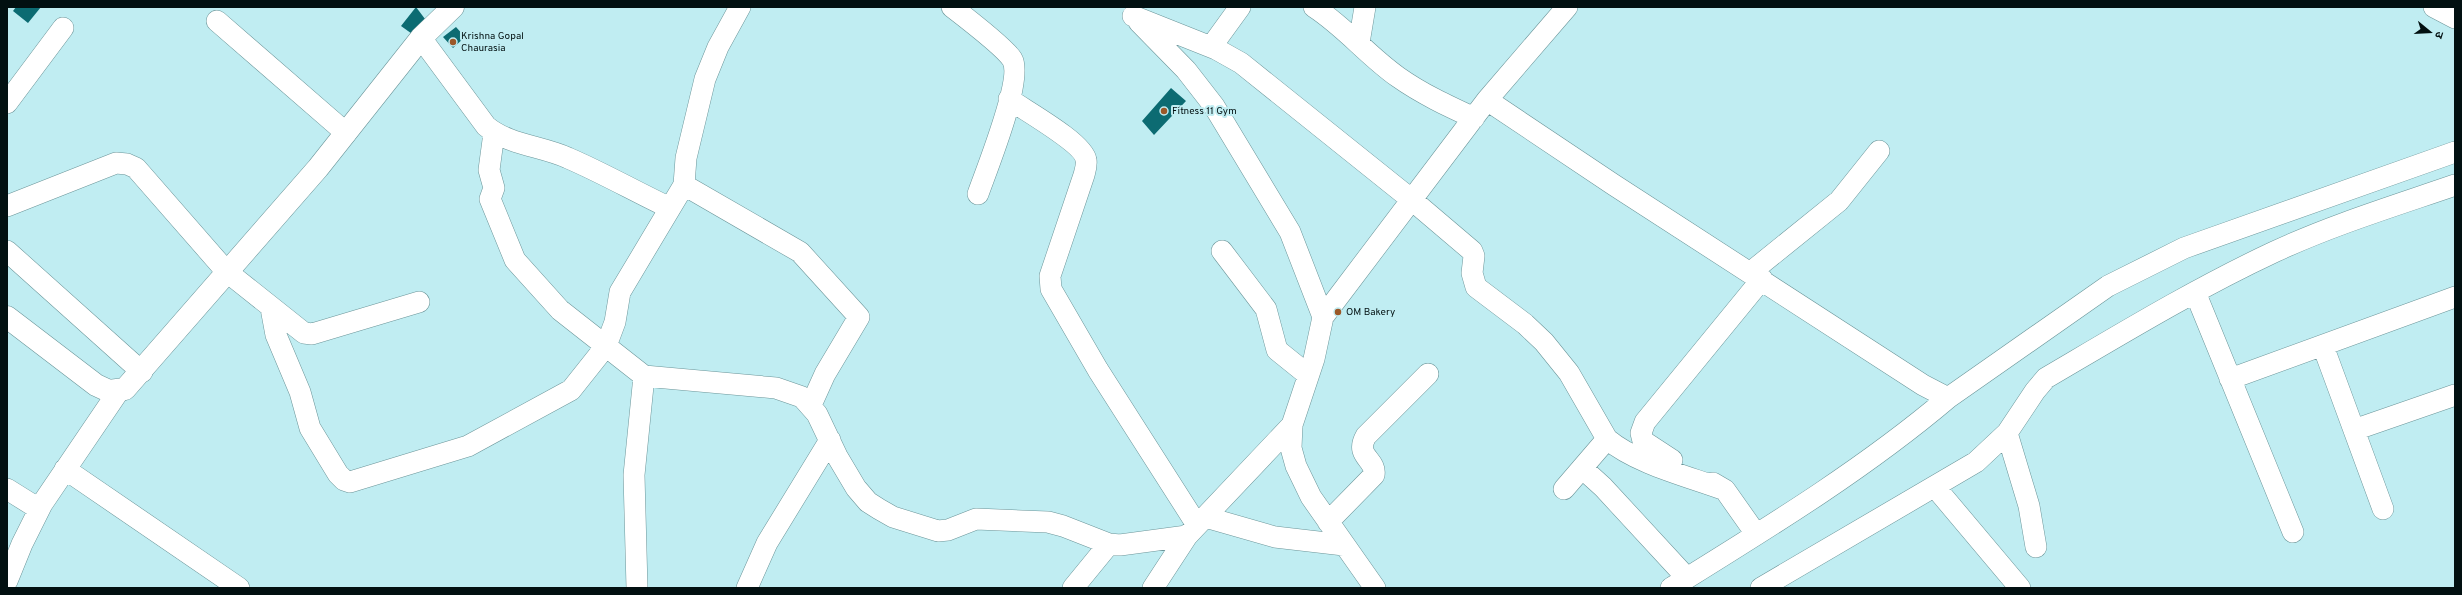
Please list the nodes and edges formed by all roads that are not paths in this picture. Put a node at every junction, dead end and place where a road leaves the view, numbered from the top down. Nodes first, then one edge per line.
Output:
1 (740, 7) edge
2 (952, 7) edge
3 (1240, 7) edge
4 (1314, 7) edge
5 (1365, 7) edge
6 (1567, 7) edge
7 (2434, 7) edge
8 (442, 11) edge
9 (1129, 12) edge
10 (2455, 18) edge
11 (217, 21) dead end
12 (63, 28) dead end
13 (421, 38) junction
14 (1359, 43) junction
15 (1211, 47) junction
16 (1009, 99) junction
17 (1487, 100) junction
18 (7, 103) edge
19 (1474, 118) junction
20 (346, 133) junction
21 (494, 133) junction
22 (1879, 150) dead end
23 (2455, 152) edge
24 (684, 185) junction
25 (2455, 185) edge
26 (978, 194) dead end
27 (1412, 200) junction
28 (7, 206) edge
29 (670, 208) junction
30 (7, 251) edge
31 (1222, 251) dead end
32 (226, 271) junction
33 (1756, 276) junction
34 (2195, 292) junction
35 (2455, 297) edge
36 (419, 302) dead end
37 (271, 308) junction
38 (10, 315) edge
39 (1323, 317) junction
40 (606, 346) junction
41 (2323, 346) junction
42 (142, 372) junction
43 (1308, 374) junction
44 (1428, 374) dead end
45 (644, 376) junction
46 (2230, 379) junction
47 (118, 392) junction
48 (2455, 395) edge
49 (1948, 398) junction
50 (811, 405) junction
51 (1292, 425) junction
52 (2354, 430) junction
53 (2007, 433) junction
54 (1606, 439) junction
55 (830, 440) junction
56 (1582, 468) junction
57 (65, 470) junction
58 (1935, 487) junction
59 (7, 489) edge
60 (1564, 489) dead end
61 (1725, 490) junction
62 (2382, 509) dead end
63 (38, 510) junction
64 (1328, 522) junction
65 (1197, 526) junction
66 (2293, 532) dead end
67 (1756, 534) junction
68 (1109, 544) junction
69 (1344, 545) junction
70 (2036, 547) dead end
71 (7, 581) edge
72 (1679, 583) edge
73 (239, 588) edge
74 (637, 588) edge
75 (747, 588) edge
76 (1073, 588) edge
77 (1153, 588) edge
78 (1375, 588) edge
79 (1762, 588) edge
80 (2020, 588) edge

1 - 24 street
2 - 16 street
3 - 15 street
4 - 14 street
5 - 14 street
6 - 17 street
7 - 10 street
8 - 13 main road
9 - 15 street
9 - 39 street
11 - 20 street
12 - 18 street
13 - 20 main road
13 - 21 street
14 - 19 street
15 - 27 street
16 - 26 street
16 - 65 street
17 - 19 street
17 - 33 street
19 - 27 street
20 - 32 main road
21 - 29 street
21 - 40 street
22 - 33 street
23 - 49 street
24 - 29 street
24 - 50 street
25 - 34 street
27 - 39 street
27 - 54 street
28 - 32 street
29 - 40 street
30 - 42 street
31 - 43 street
32 - 37 street
32 - 42 main road
33 - 49 street
33 - 61 street
34 - 46 street
34 - 53 street
35 - 41 street
36 - 37 street
37 - 40 street
38 - 47 main road
39 - 43 street
40 - 45 street
41 - 46 street
41 - 52 street
42 - 47 main road
43 - 51 street
44 - 64 street
45 - 50 street
45 - 74 street
46 - 66 street
47 - 57 street
48 - 52 street
49 - 67 street
50 - 55 street
51 - 64 street
51 - 65 street
52 - 62 street
53 - 58 street
53 - 70 street
54 - 56 street
54 - 61 street
55 - 68 street
55 - 75 street
56 - 60 street
56 - 72 street
57 - 63 street
57 - 73 street
58 - 79 street
58 - 80 street
59 - 63 street
61 - 67 street
63 - 71 street
64 - 69 street
65 - 68 street
65 - 69 street
65 - 77 street
67 - 72 street
68 - 76 street
69 - 78 street

